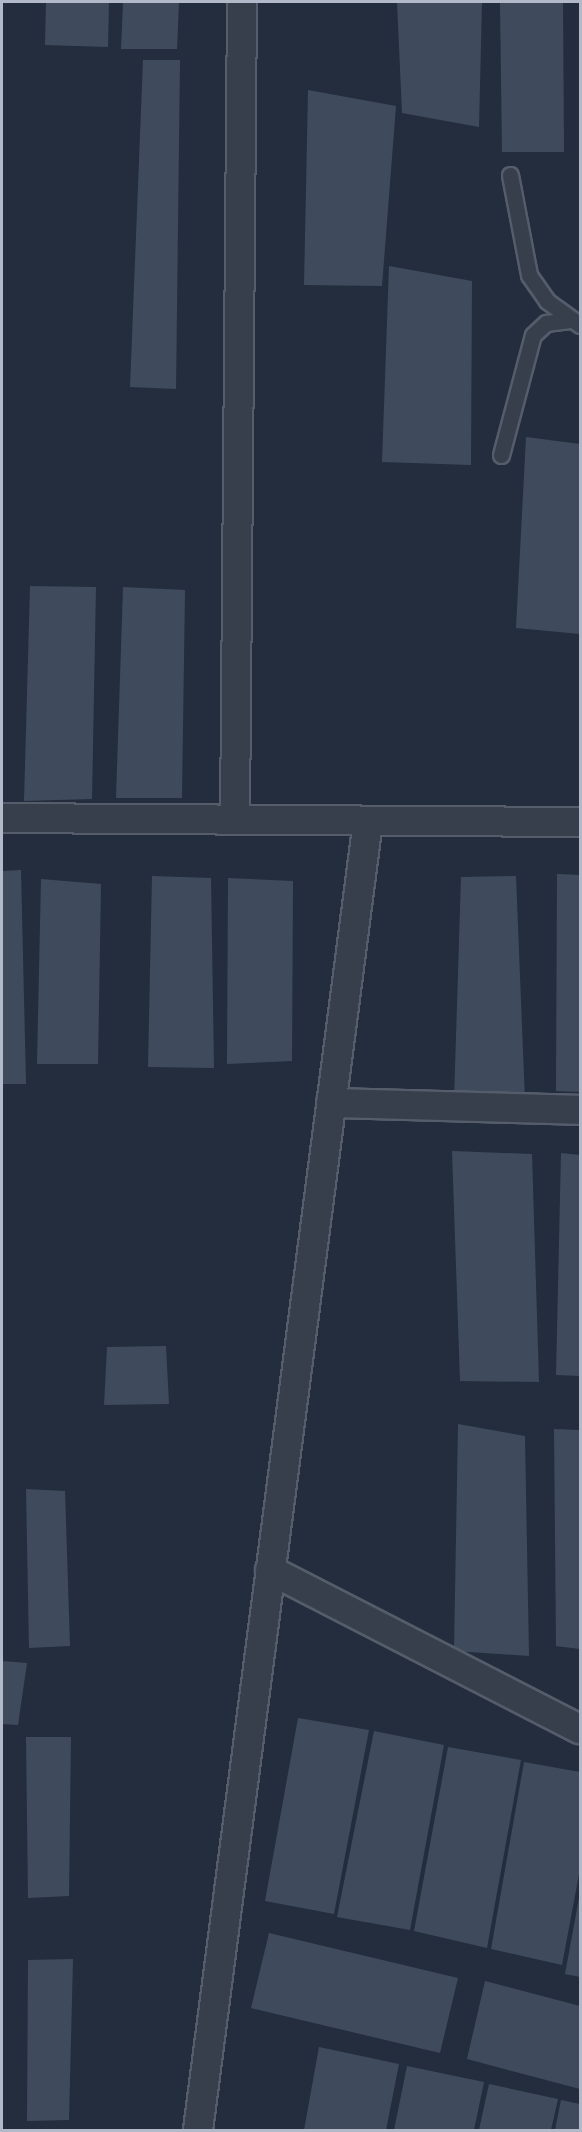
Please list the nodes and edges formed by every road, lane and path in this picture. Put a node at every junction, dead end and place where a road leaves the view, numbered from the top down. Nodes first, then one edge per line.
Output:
1 (242, 2) edge
2 (510, 175) dead end
3 (575, 323) edge
4 (501, 455) dead end
5 (2, 818) edge
6 (235, 819) junction
7 (368, 821) junction
8 (580, 822) edge
9 (331, 1103) junction
10 (580, 1110) edge
11 (270, 1569) junction
12 (580, 1729) edge
13 (198, 2130) edge

1 - 6 street
2 - 3 lane
3 - 4 lane
5 - 6 street
6 - 7 street
7 - 8 street
7 - 9 street
9 - 10 street
9 - 11 street
11 - 12 street
11 - 13 street

